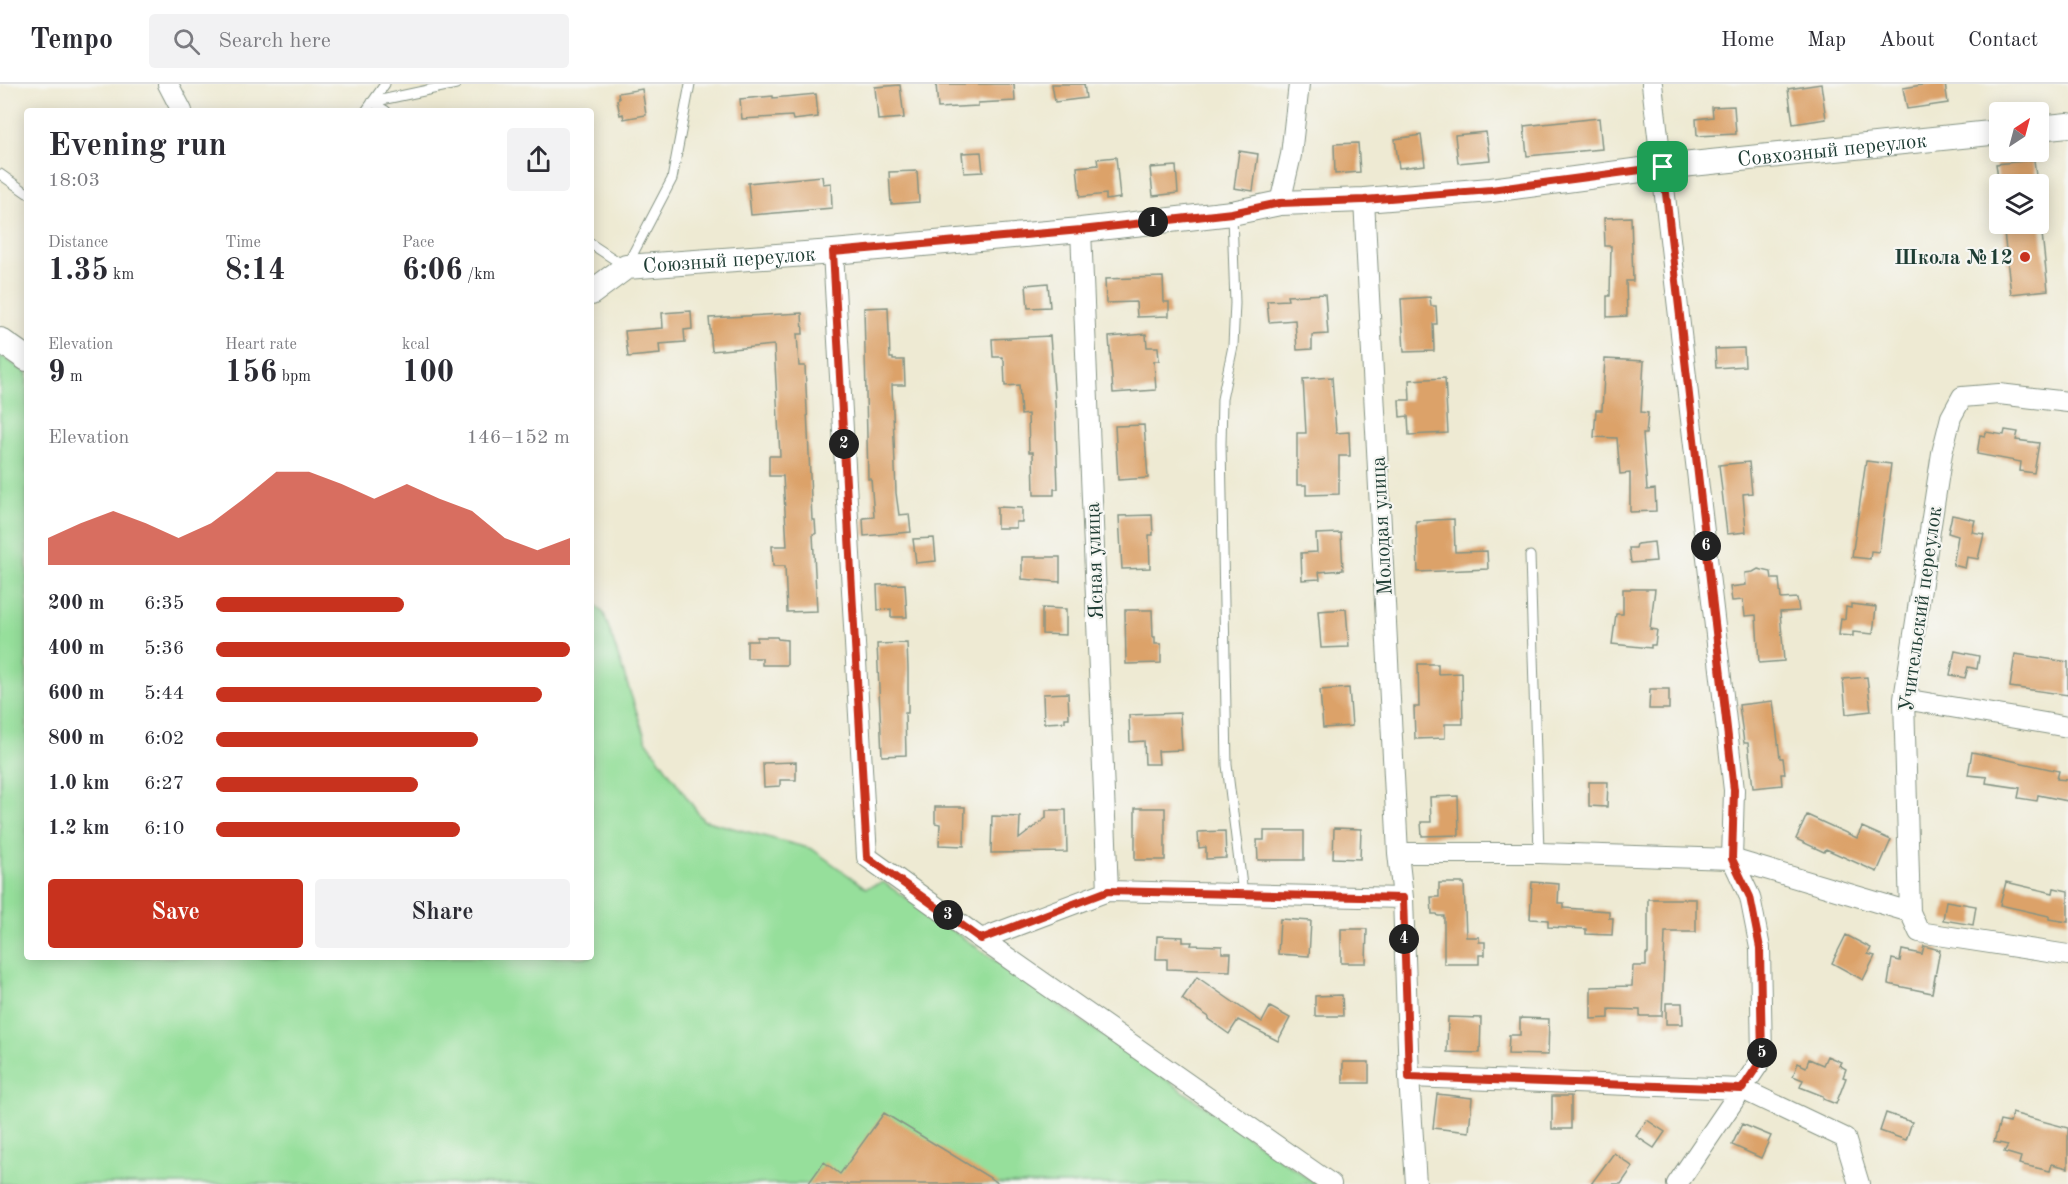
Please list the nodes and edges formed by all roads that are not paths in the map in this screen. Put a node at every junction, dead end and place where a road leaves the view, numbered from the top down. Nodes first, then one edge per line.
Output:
1 (168, 84) edge
2 (386, 84) edge
3 (456, 84) edge
4 (690, 84) edge
5 (1299, 84) edge
6 (1652, 84) edge
7 (372, 102) junction
8 (180, 108) edge
9 (368, 108) edge
10 (382, 108) edge
11 (2068, 125) edge
12 (2049, 127) edge
13 (1989, 133) edge
14 (1663, 167) junction
15 (0, 174) edge
16 (24, 191) edge
17 (1364, 200) junction
18 (1280, 203) junction
19 (1232, 213) junction
20 (1081, 230) junction
21 (594, 246) edge
22 (833, 252) junction
23 (626, 267) junction
24 (594, 291) edge
25 (0, 340) edge
26 (24, 357) edge
27 (2068, 402) edge
28 (1530, 556) dead end
29 (1904, 699) junction
30 (2068, 727) edge
31 (1398, 853) junction
32 (1539, 853) junction
33 (1732, 859) junction
34 (1108, 891) junction
35 (1243, 894) junction
36 (1403, 898) junction
37 (1910, 912) junction
38 (981, 939) junction
39 (2068, 955) edge
40 (1409, 1077) junction
41 (1742, 1089) junction
42 (1331, 1184) edge
43 (1416, 1184) edge
44 (1677, 1184) edge
45 (1859, 1184) edge

1 - 8 street
2 - 7 lane
3 - 7 lane
4 - 23 lane
5 - 18 street
6 - 14 street
7 - 9 lane
7 - 10 lane
11 - 12 street
13 - 14 street, Совхозный переулок
14 - 17 street, Союзный переулок
14 - 33 street
15 - 16 lane
17 - 18 street, Союзный переулок
17 - 31 street, Молодая улица
18 - 19 street, Союзный переулок
19 - 20 street, Союзный переулок
19 - 35 lane
20 - 22 street, Союзный переулок
20 - 34 street, Ясная улица
21 - 23 lane
22 - 23 street, Союзный переулок
22 - 38 street
23 - 24 street, Союзный переулок
25 - 26 street
27 - 29 street, Учительский переулок
28 - 32 lane
29 - 30 street
29 - 37 street, Учительский переулок
31 - 32 street
31 - 36 street, Молодая улица
32 - 33 street
33 - 37 street
33 - 41 street
34 - 35 street
34 - 38 street
35 - 36 street
36 - 40 street, Молодая улица
37 - 39 street, Учительский переулок
38 - 42 street
40 - 41 street
40 - 43 street, Молодая улица
41 - 44 street
41 - 45 street

